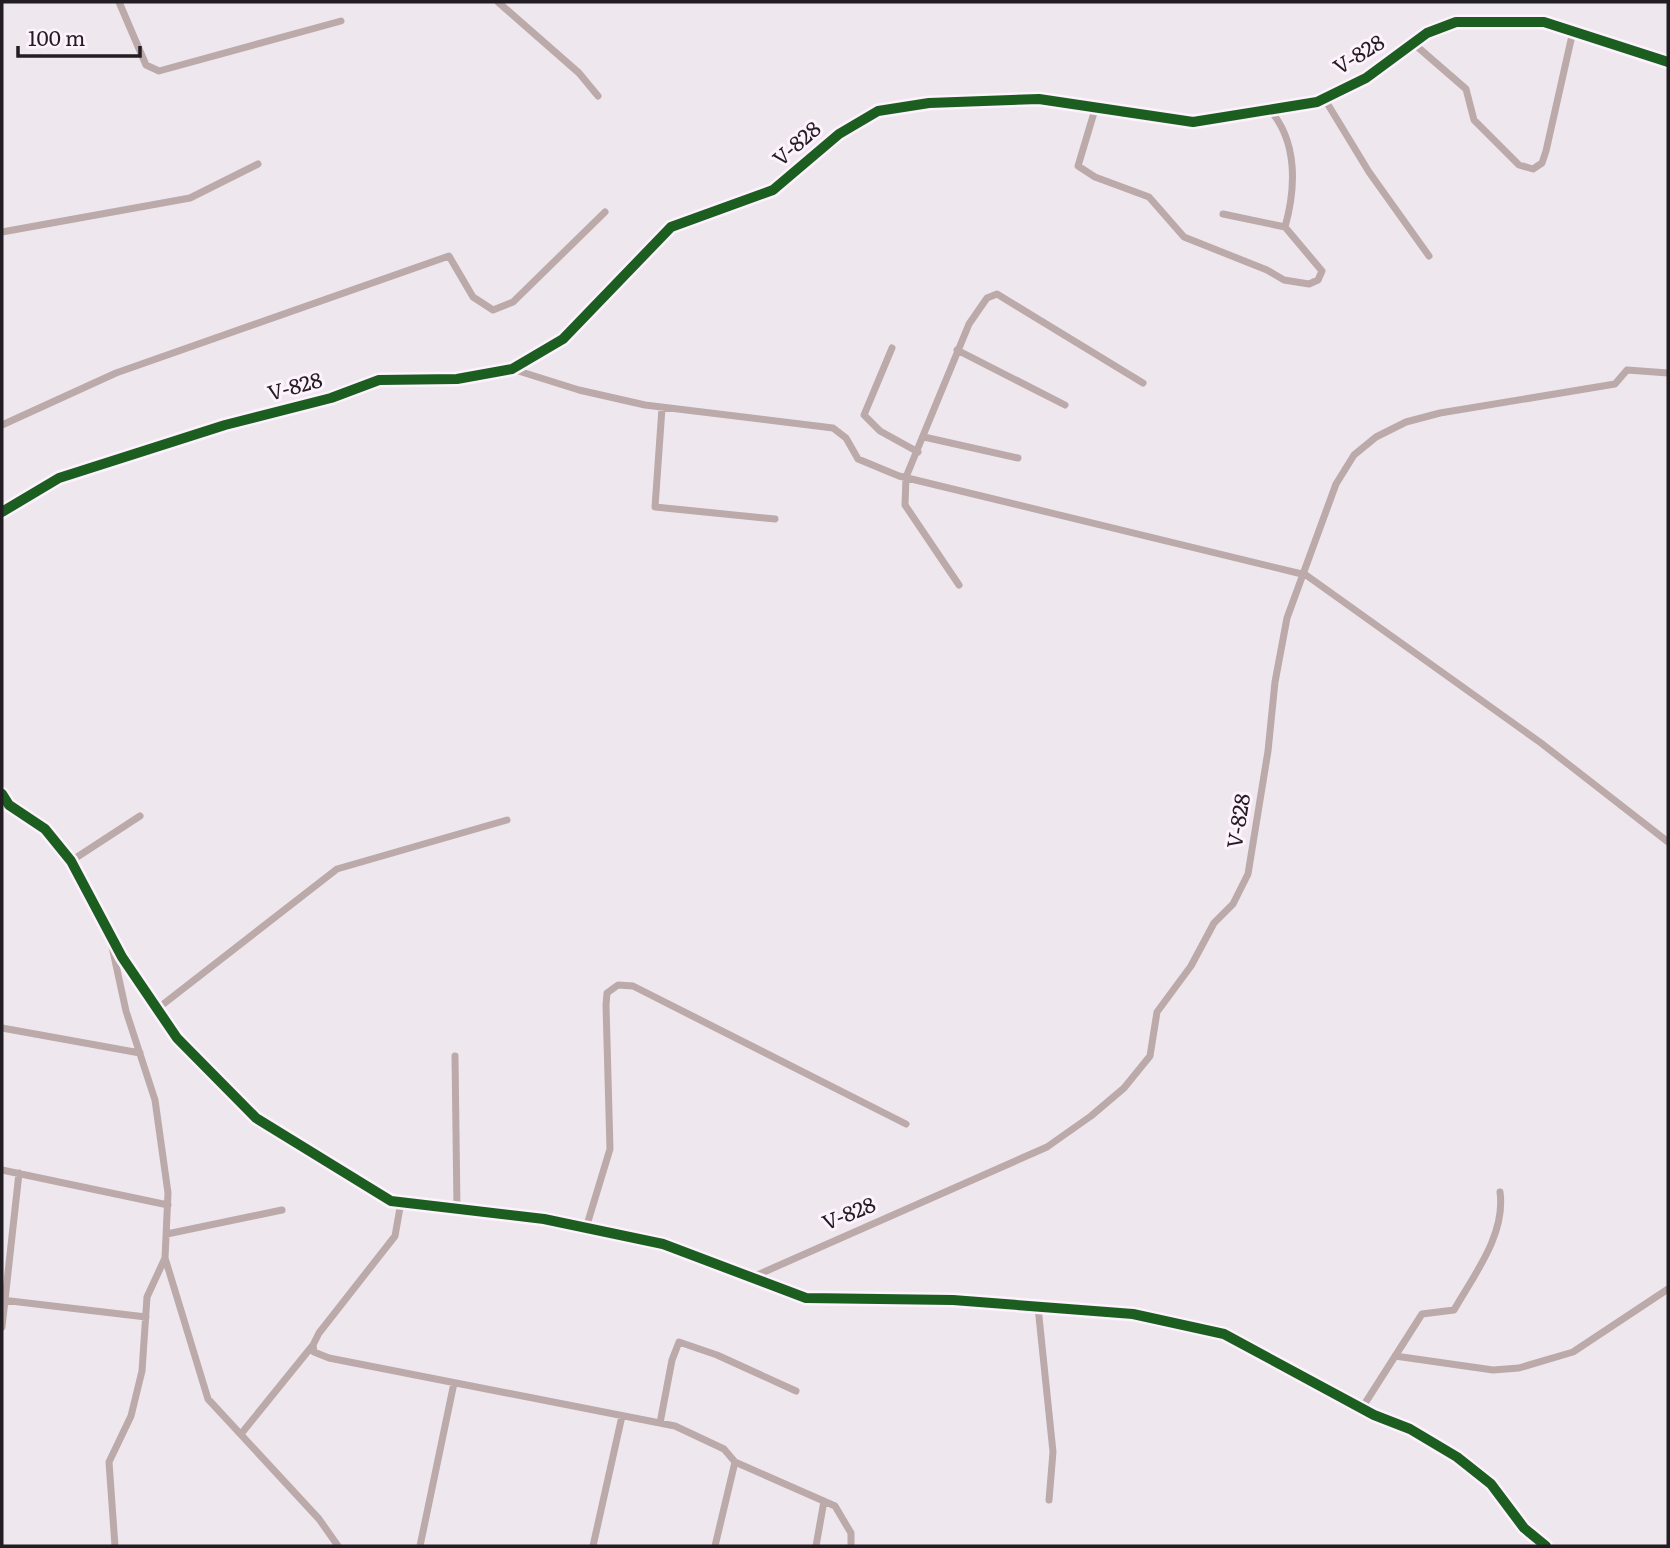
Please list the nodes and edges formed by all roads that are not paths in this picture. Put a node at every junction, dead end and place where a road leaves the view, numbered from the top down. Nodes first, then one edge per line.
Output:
1 (119, 2) edge
2 (498, 2) edge
3 (341, 21) dead end
4 (1573, 31) junction
5 (1413, 43) junction
6 (1668, 62) edge
7 (598, 96) dead end
8 (1324, 98) junction
9 (1096, 106) junction
10 (1269, 109) junction
11 (258, 164) dead end
12 (605, 212) dead end
13 (1223, 214) dead end
14 (1285, 227) junction
15 (2, 232) edge
16 (1429, 256) dead end
17 (892, 348) dead end
18 (957, 350) junction
19 (512, 369) junction
20 (1668, 373) edge
21 (1143, 383) dead end
22 (1065, 405) dead end
23 (662, 408) junction
24 (2, 425) edge
25 (924, 437) junction
26 (918, 452) junction
27 (1018, 458) dead end
28 (906, 477) junction
29 (2, 512) edge
30 (775, 519) dead end
31 (1302, 574) junction
32 (959, 585) dead end
33 (2, 794) edge
34 (140, 816) dead end
35 (507, 820) dead end
36 (1668, 842) edge
37 (71, 861) junction
38 (109, 931) junction
39 (158, 1009) junction
40 (2, 1028) edge
41 (140, 1053) junction
42 (455, 1056) dead end
43 (906, 1124) dead end
44 (2, 1170) edge
45 (19, 1173) junction
46 (1500, 1192) dead end
47 (401, 1202) junction
48 (168, 1205) junction
49 (457, 1209) junction
50 (282, 1210) dead end
51 (586, 1228) junction
52 (167, 1234) junction
53 (165, 1258) junction
54 (755, 1276) junction
55 (1668, 1289) edge
56 (3, 1300) edge
57 (1038, 1307) junction
58 (146, 1317) junction
59 (2, 1327) edge
60 (313, 1345) junction
61 (1395, 1356) junction
62 (454, 1383) junction
63 (796, 1391) dead end
64 (1362, 1408) junction
65 (622, 1416) junction
66 (660, 1423) junction
67 (241, 1434) junction
68 (734, 1462) junction
69 (1049, 1500) dead end
70 (824, 1501) junction
71 (115, 1546) edge
72 (338, 1546) edge
73 (420, 1546) edge
74 (593, 1546) edge
75 (715, 1546) edge
76 (817, 1546) edge
77 (851, 1546) edge
78 (1546, 1546) edge

1 - 3 street
2 - 7 street
4 - 5 street, V-828
4 - 5 street
4 - 6 street, V-828
5 - 8 street, V-828
8 - 10 street, V-828
8 - 16 street
9 - 10 street, V-828
9 - 14 street
9 - 19 street, V-828
10 - 14 street
11 - 15 street
12 - 24 street
13 - 14 street
17 - 26 street
18 - 21 street
18 - 22 street
18 - 25 street
19 - 23 street
19 - 29 street, V-828
20 - 31 street, V-828
23 - 28 street
23 - 30 street
25 - 26 street
25 - 27 street
26 - 28 street
28 - 31 street
28 - 32 street
31 - 36 street
31 - 54 street, V-828
33 - 37 street
34 - 37 street
35 - 39 street
37 - 38 street
38 - 39 street
38 - 41 street
39 - 47 street
40 - 41 street
41 - 48 street
42 - 49 street
43 - 51 street
44 - 45 street
45 - 48 street
45 - 56 street
46 - 61 street
47 - 49 street
47 - 60 street
48 - 52 street
49 - 51 street
50 - 52 street
51 - 54 street
52 - 53 street
53 - 58 street
53 - 67 street
54 - 57 street
55 - 61 street
56 - 58 street
56 - 59 street
57 - 64 street
57 - 69 street
58 - 71 street
60 - 62 street
60 - 67 street
61 - 64 street
62 - 65 street
62 - 73 street
63 - 66 street
64 - 78 street
65 - 66 street
65 - 74 street
66 - 68 street
67 - 72 street
68 - 70 street
68 - 75 street
70 - 76 street
70 - 77 street

